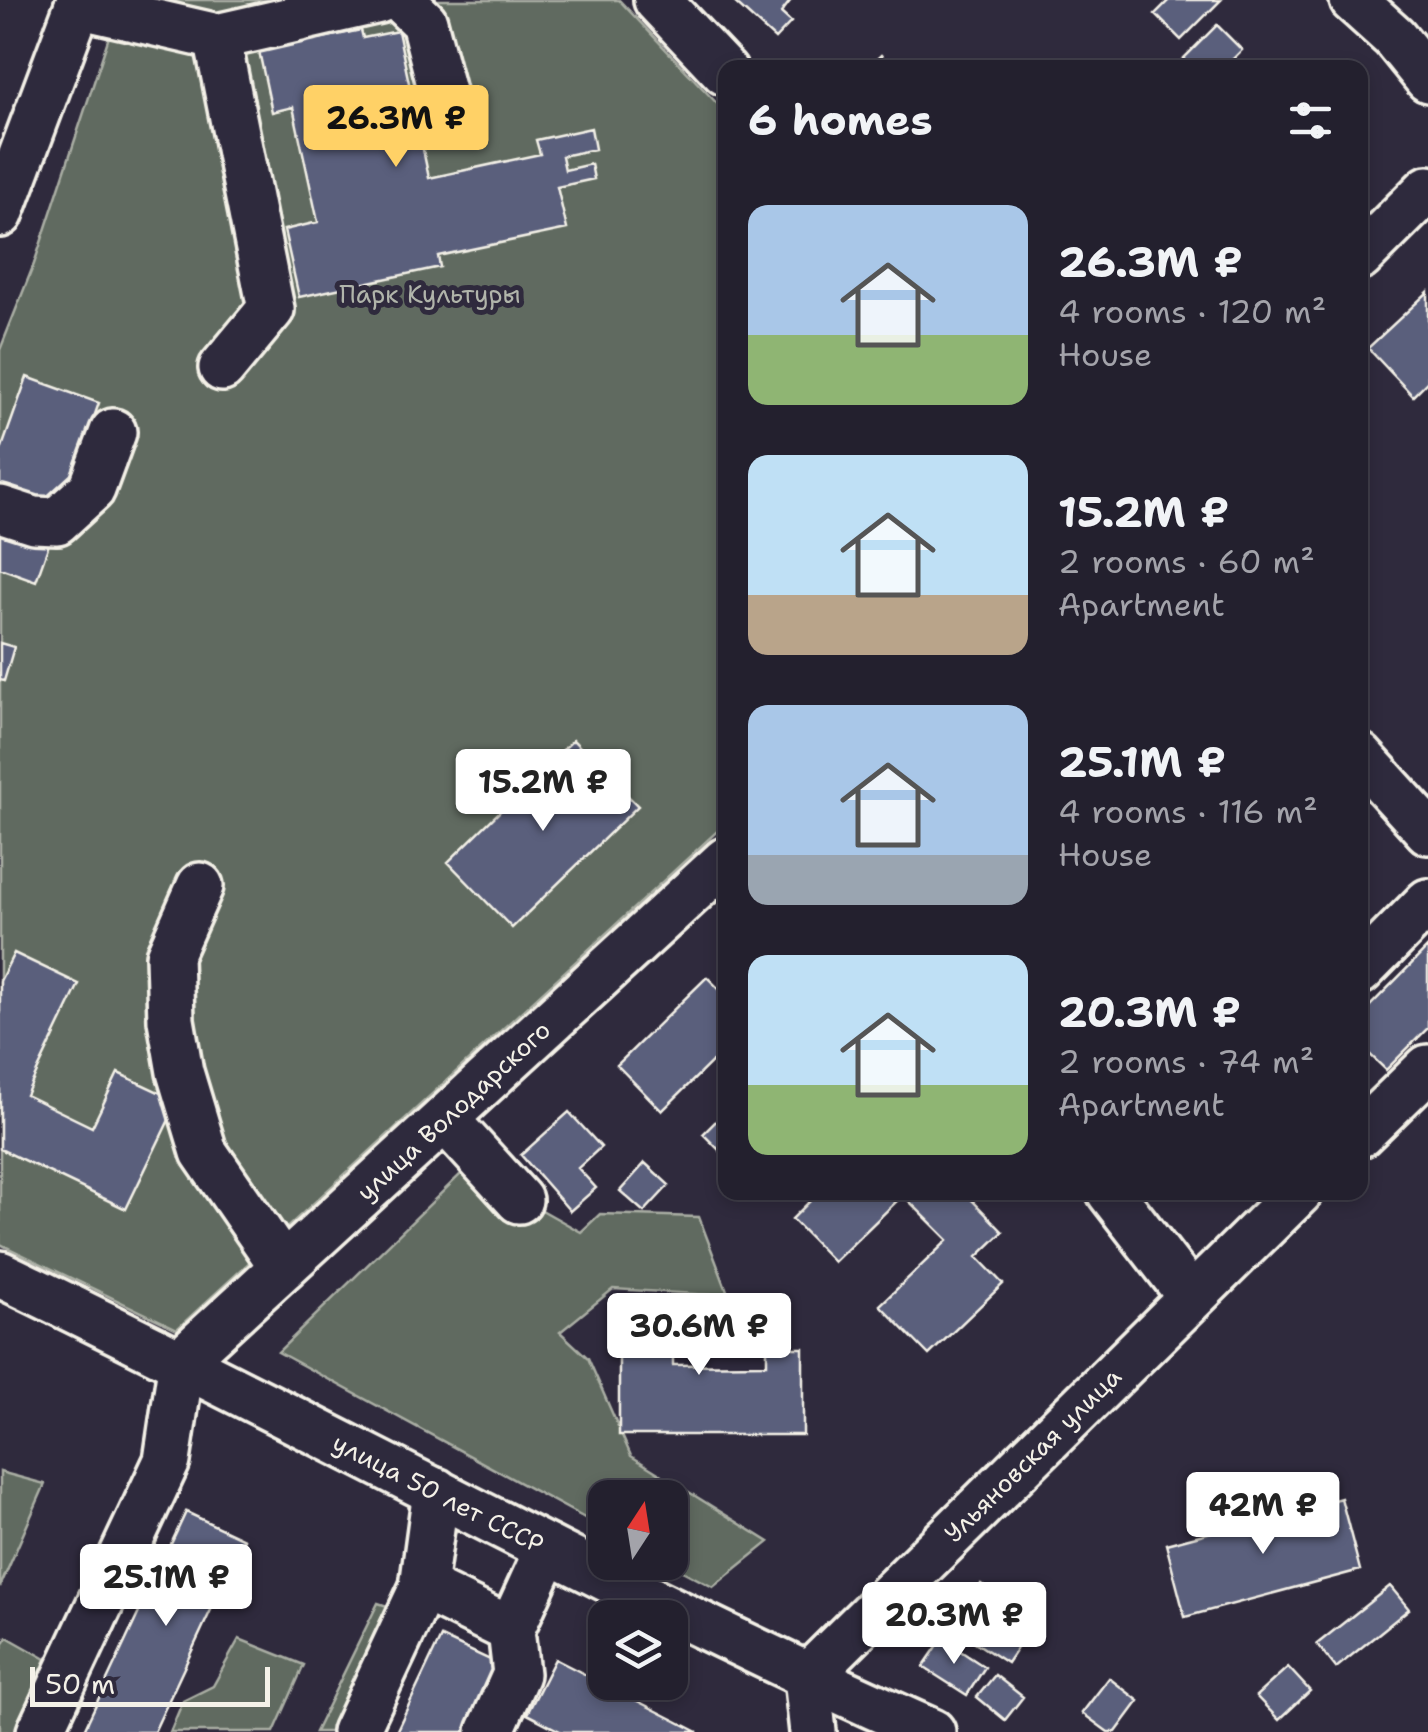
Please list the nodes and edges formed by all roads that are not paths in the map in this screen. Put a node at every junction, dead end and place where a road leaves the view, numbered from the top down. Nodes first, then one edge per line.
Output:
1 (380, 0) edge
2 (401, 0) edge
3 (656, 0) edge
4 (1353, 0) edge
5 (79, 2) edge
6 (217, 37) junction
7 (718, 65) edge
8 (1428, 79) edge
9 (449, 119) dead end
10 (1428, 189) edge
11 (0, 214) edge
12 (1368, 249) edge
13 (222, 368) dead end
14 (113, 432) dead end
15 (0, 510) edge
16 (1368, 770) edge
17 (1428, 832) edge
18 (718, 866) edge
19 (200, 886) dead end
20 (1428, 902) edge
21 (1368, 962) edge
22 (1428, 1068) edge
23 (445, 1118) junction
24 (1368, 1126) edge
25 (519, 1200) dead end
26 (1116, 1200) edge
27 (1291, 1200) edge
28 (283, 1268) junction
29 (0, 1274) edge
30 (1190, 1297) junction
31 (182, 1360) junction
32 (436, 1491) junction
33 (548, 1549) junction
34 (423, 1587) junction
35 (511, 1630) junction
36 (807, 1677) junction
37 (40, 1732) edge
38 (355, 1732) edge
39 (490, 1732) edge
40 (813, 1732) edge
41 (932, 1732) edge

1 - 6 street
2 - 9 street
3 - 7 street
4 - 8 street
5 - 6 street
5 - 11 street
6 - 13 street
10 - 12 street
14 - 15 street
16 - 17 street
18 - 23 street, улица Володарского
19 - 28 street
20 - 21 street
22 - 24 street
23 - 25 street
23 - 28 street, улица Володарского
26 - 30 street
27 - 30 street, Ульяновская улица
28 - 31 street, улица Володарского
29 - 31 street, улица 50 лет СССР
30 - 36 street, Ульяновская улица
31 - 32 street, улица 50 лет СССР
31 - 37 street
32 - 33 street, улица 50 лет СССР
32 - 34 street
33 - 35 street
33 - 36 street, улица 50 лет СССР
34 - 35 street
34 - 38 street
35 - 39 street
36 - 40 street
36 - 41 street, улица 50 лет СССР

